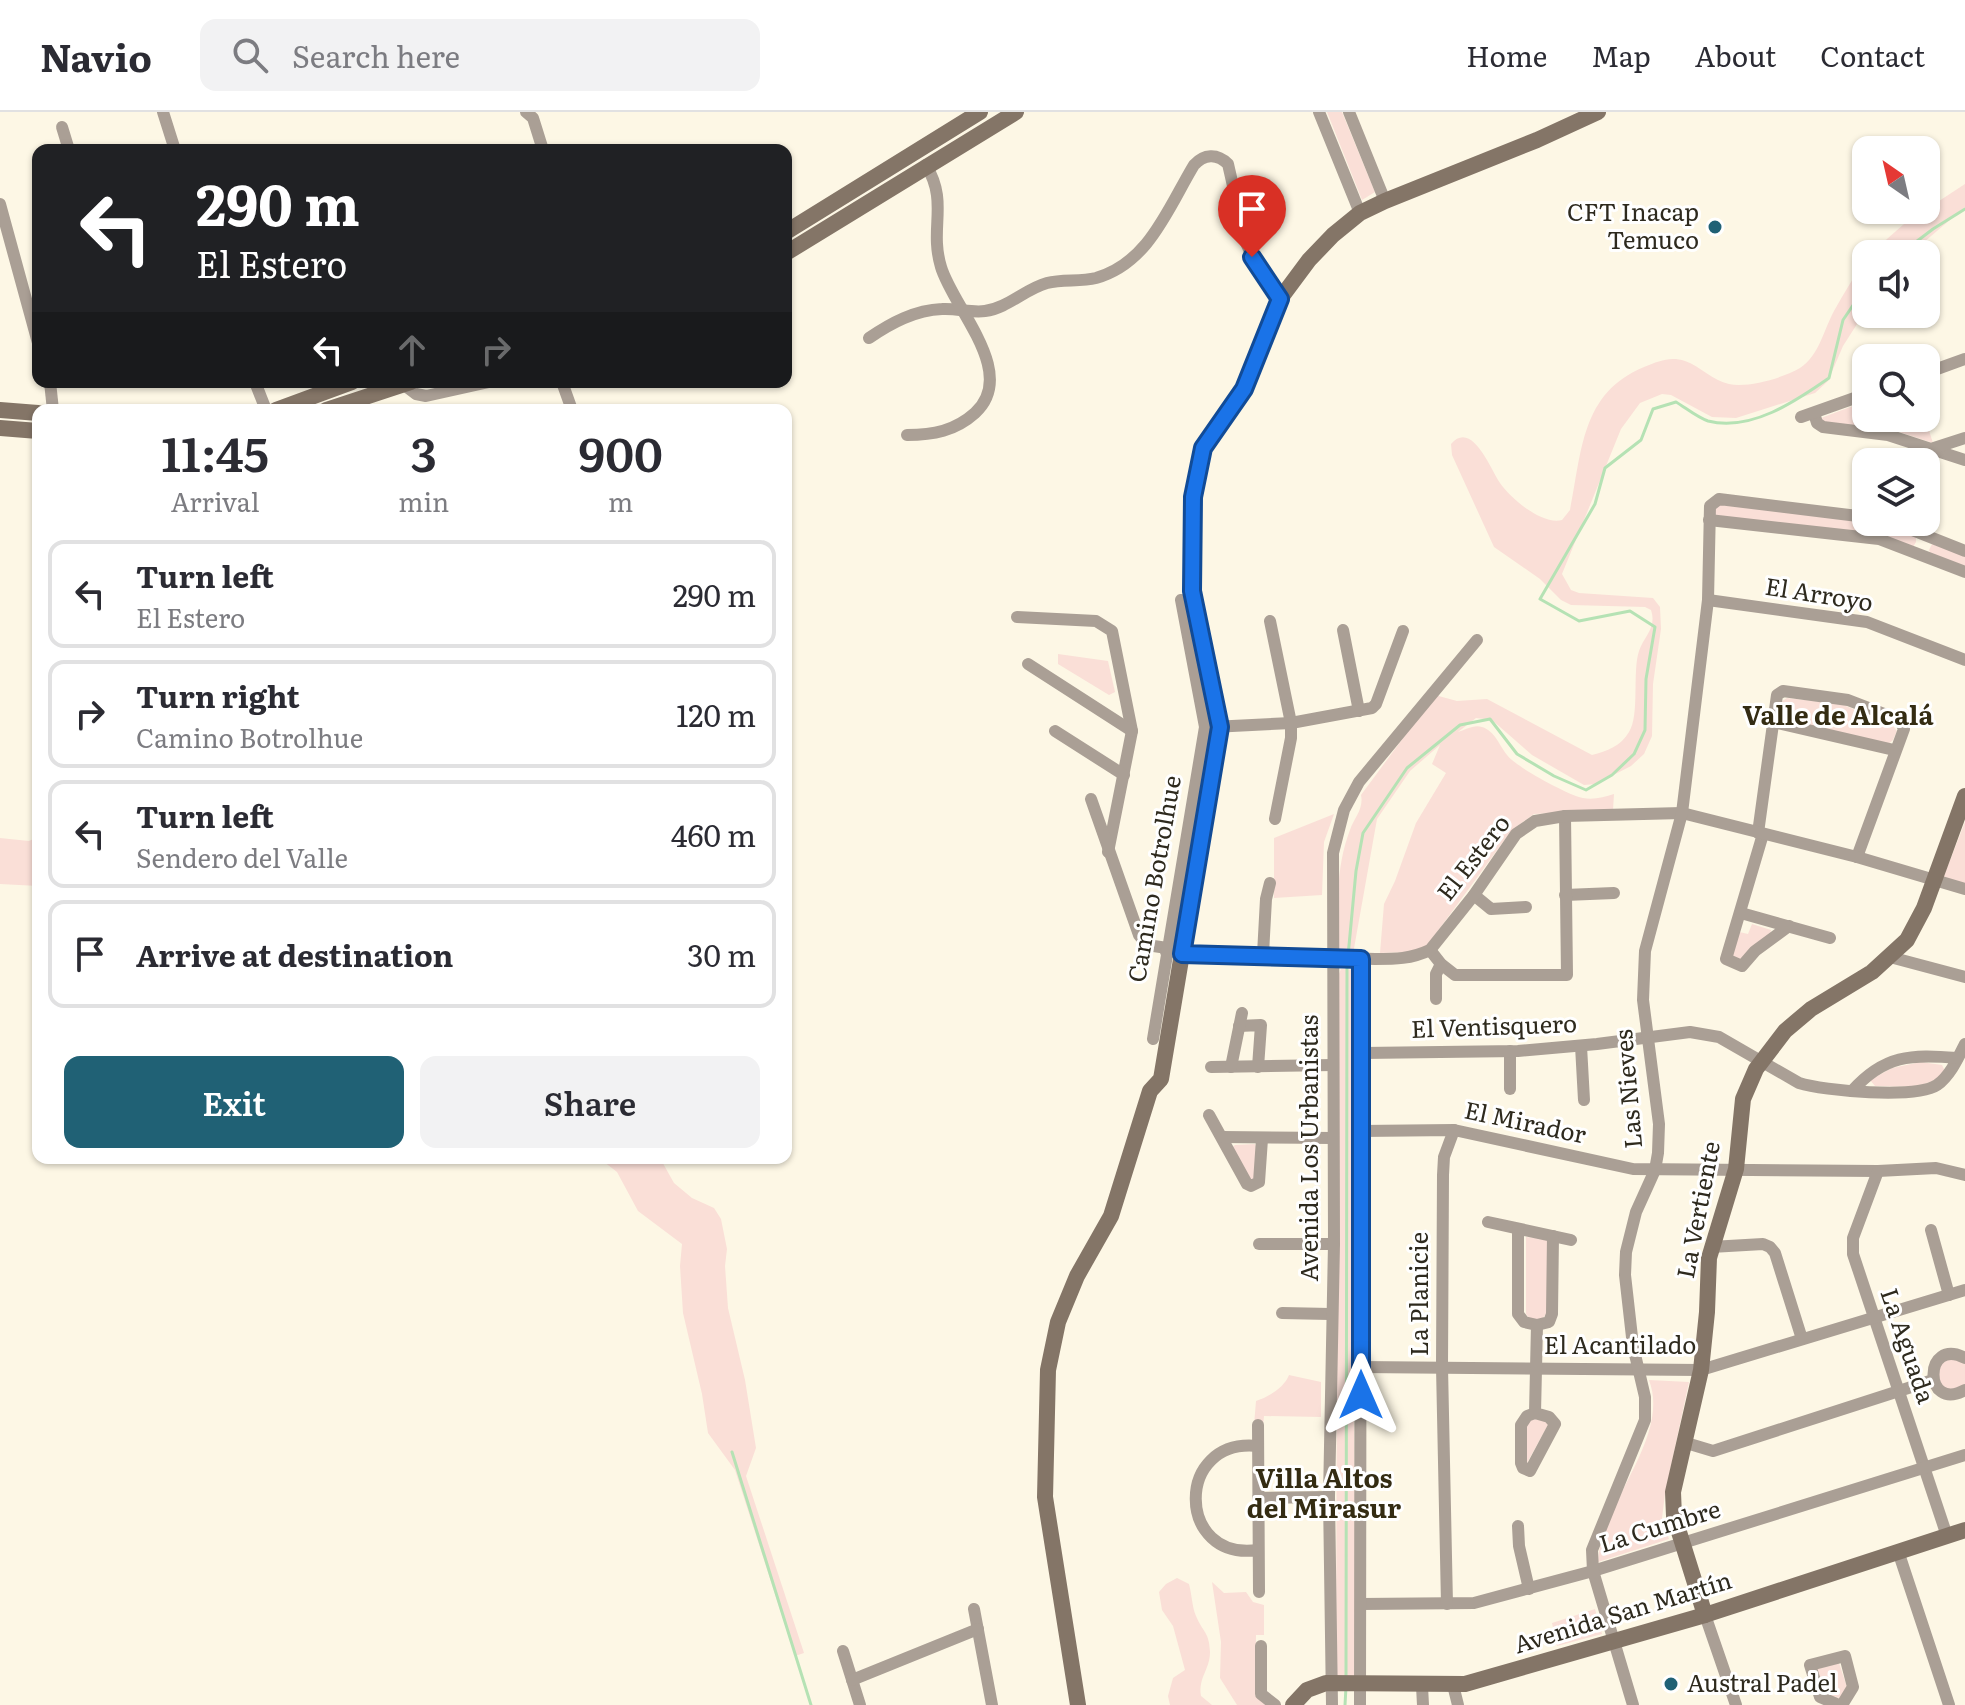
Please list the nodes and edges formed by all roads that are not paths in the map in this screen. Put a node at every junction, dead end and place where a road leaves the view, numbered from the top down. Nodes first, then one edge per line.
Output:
1 (163, 112) edge
2 (526, 112) edge
3 (980, 112) edge
4 (1016, 112) edge
5 (1319, 112) edge
6 (1349, 112) edge
7 (1598, 112) edge
8 (62, 127) dead end
9 (67, 144) edge
10 (173, 144) edge
11 (541, 144) edge
12 (926, 165) junction
13 (1385, 201) junction
14 (0, 204) edge
15 (1360, 213) junction
16 (792, 228) edge
17 (792, 249) edge
18 (1280, 299) junction
19 (963, 310) junction
20 (32, 321) edge
21 (869, 338) dead end
22 (1965, 359) edge
23 (1940, 368) edge
24 (336, 388) edge
25 (391, 388) edge
26 (411, 388) edge
27 (462, 388) edge
28 (1852, 399) edge
29 (292, 404) edge
30 (344, 404) edge
31 (0, 410) edge
32 (32, 413) edge
33 (0, 428) edge
34 (32, 431) edge
35 (1852, 431) edge
36 (1864, 432) edge
37 (907, 435) dead end
38 (1965, 438) edge
39 (1934, 448) joint
40 (1940, 450) edge
41 (1965, 460) edge
42 (1852, 515) edge
43 (1709, 520) junction
44 (1927, 536) joint
45 (1965, 551) edge
46 (1919, 554) junction
47 (1965, 572) edge
48 (1181, 600) dead end
49 (1708, 600) junction
50 (1017, 617) dead end
51 (1270, 621) dead end
52 (1343, 630) dead end
53 (1403, 631) dead end
54 (1477, 640) dead end
55 (1965, 660) edge
56 (1028, 664) dead end
57 (1359, 711) junction
58 (1773, 722) junction
59 (1291, 723) junction
60 (1212, 727) junction
61 (1055, 731) dead end
62 (1132, 731) junction
63 (1894, 750) junction
64 (1124, 775) junction
65 (1965, 796) edge
66 (1091, 799) dead end
67 (1682, 813) junction
68 (1565, 816) junction
69 (1275, 819) dead end
70 (1760, 834) junction
71 (1108, 852) junction
72 (1857, 857) junction
73 (1935, 880) junction
74 (1270, 883) dead end
75 (1965, 889) edge
76 (1614, 893) dead end
77 (1474, 895) junction
78 (1565, 895) junction
79 (1526, 907) dead end
80 (1741, 913) junction
81 (1789, 926) junction
82 (1830, 938) dead end
83 (1171, 948) junction
84 (1430, 950) junction
85 (1263, 954) junction
86 (1335, 957) junction
87 (1890, 957) junction
88 (1358, 959) junction
89 (1441, 964) junction
90 (1965, 977) edge
91 (1436, 999) dead end
92 (1277, 1024) dead end
93 (1261, 1025) junction
94 (1649, 1036) junction
95 (1153, 1039) dead end
96 (1965, 1044) edge
97 (1581, 1046) junction
98 (1510, 1051) junction
99 (1363, 1053) junction
100 (1957, 1058) junction
101 (1762, 1060) junction
102 (1333, 1065) junction
103 (1211, 1067) dead end
104 (1231, 1067) junction
105 (1258, 1067) junction
106 (1510, 1089) dead end
107 (1852, 1091) junction
108 (1584, 1100) dead end
109 (1209, 1115) dead end
110 (1454, 1130) junction
111 (1361, 1131) junction
112 (1222, 1137) junction
113 (1333, 1138) junction
114 (1262, 1139) junction
115 (1736, 1169) junction
116 (1655, 1170) junction
117 (1878, 1171) junction
118 (1965, 1175) edge
119 (1488, 1222) dead end
120 (1518, 1229) junction
121 (1931, 1230) dead end
122 (1553, 1236) junction
123 (1571, 1240) dead end
124 (1259, 1244) dead end
125 (1334, 1244) junction
126 (1711, 1247) junction
127 (1965, 1290) edge
128 (1949, 1295) junction
129 (1282, 1313) dead end
130 (1330, 1314) junction
131 (1873, 1318) junction
132 (1537, 1325) junction
133 (1802, 1339) junction
134 (1965, 1358) edge
135 (1360, 1367) junction
136 (1442, 1367) junction
137 (1536, 1368) junction
138 (1639, 1370) junction
139 (1701, 1370) junction
140 (1933, 1380) junction
141 (1965, 1390) edge
142 (1898, 1391) junction
143 (1535, 1413) dead end
144 (1258, 1425) dead end
145 (1683, 1442) junction
146 (1258, 1446) junction
147 (1965, 1455) edge
148 (1924, 1468) junction
149 (1329, 1497) junction
150 (1258, 1498) junction
151 (1518, 1526) dead end
152 (1965, 1530) edge
153 (1947, 1536) junction
154 (1681, 1542) junction
155 (1258, 1550) junction
156 (1898, 1551) junction
157 (1593, 1571) junction
158 (1529, 1589) junction
159 (1259, 1592) dead end
160 (1361, 1604) junction
161 (1447, 1604) junction
162 (974, 1609) dead end
163 (1705, 1615) junction
164 (978, 1629) junction
165 (1613, 1641) junction
166 (1261, 1646) dead end
167 (843, 1651) dead end
168 (852, 1680) junction
169 (1346, 1683) junction
170 (1453, 1685) junction
171 (1422, 1686) junction
172 (860, 1705) edge
173 (992, 1705) edge
174 (1078, 1705) edge
175 (1275, 1705) edge
176 (1293, 1705) edge
177 (1332, 1705) edge
178 (1360, 1705) edge
179 (1423, 1705) edge
180 (1458, 1705) edge
181 (1633, 1705) edge
182 (1736, 1705) edge
183 (1949, 1705) edge

1 - 10 street
2 - 11 street
3 - 16 street
4 - 12 street
5 - 15 street
6 - 13 street
7 - 13 street, Camino Botrolhue
8 - 9 street
12 - 17 street
12 - 19 street
13 - 15 street, Camino Botrolhue
14 - 20 street
15 - 18 street, Camino Botrolhue
18 - 19 street
18 - 60 street, Camino Botrolhue
19 - 21 street
19 - 37 street
22 - 23 street
24 - 29 street
25 - 30 street
26 - 27 street
28 - 35 street
31 - 32 street
33 - 34 street
36 - 39 street
38 - 39 street
40 - 41 street
42 - 43 street, Las Nieves
43 - 46 street
43 - 49 street, Las Nieves
44 - 45 street
44 - 46 street
46 - 47 street
48 - 60 street, Camino Botrolhue
49 - 55 street, El Arroyo
49 - 67 street, Las Nieves
50 - 62 street
51 - 59 street
52 - 57 street
53 - 57 street
54 - 86 street, Avenida Los Urbanistas
56 - 62 street
57 - 59 street
58 - 63 street
58 - 63 street
58 - 70 street
59 - 60 street
59 - 69 street
60 - 83 street, Camino Botrolhue
61 - 64 street
62 - 64 street
63 - 72 street
64 - 71 street
65 - 73 street, La Vertiente
66 - 71 street
67 - 68 street, El Estero
67 - 70 street, El Estero
67 - 94 street, Las Nieves
68 - 77 street, El Estero
68 - 78 street
70 - 72 street, El Estero
70 - 80 street
71 - 83 street
72 - 73 street, El Estero
73 - 75 street, El Estero
73 - 87 street, La Vertiente
74 - 85 street
76 - 78 street
77 - 79 street
77 - 84 street, El Estero
78 - 89 street
80 - 81 street
80 - 81 street
81 - 82 street
83 - 85 street
83 - 95 street, Camino Botrolhue
83 - 174 street, Camino Botrolhue
84 - 88 street
84 - 89 street
85 - 86 street
86 - 88 street
86 - 102 street, Avenida Los Urbanistas
87 - 90 street
87 - 101 street, La Vertiente
88 - 99 street, Avenida Los Urbanistas
89 - 91 street
92 - 93 street
93 - 104 street
93 - 105 street
94 - 97 street, El Ventisquero
94 - 101 street, El Ventisquero
94 - 116 street, Las Nieves
96 - 100 street, El Ventisquero
97 - 98 street, El Ventisquero
97 - 108 street
98 - 99 street, El Ventisquero
98 - 106 street
99 - 111 street, Avenida Los Urbanistas
100 - 107 street
100 - 107 street, El Ventisquero
101 - 107 street, El Ventisquero
101 - 115 street, La Vertiente
102 - 105 street
102 - 113 street, Avenida Los Urbanistas
103 - 104 street
104 - 105 street
109 - 112 street
110 - 111 street, El Mirador
110 - 116 street, El Mirador
110 - 136 street, La Planicie
111 - 135 street, Avenida Los Urbanistas
112 - 114 street
112 - 114 street
113 - 114 street
113 - 125 street, Avenida Los Urbanistas
115 - 116 street, El Mirador
115 - 117 street, El Mirador
115 - 126 street, La Vertiente
116 - 138 street, Las Nieves
117 - 118 street, El Mirador
117 - 131 street, La Aguada
119 - 120 street
120 - 122 street
120 - 132 street
121 - 128 street
122 - 123 street
122 - 132 street
124 - 125 street
125 - 130 street, Avenida Los Urbanistas
126 - 133 street
126 - 139 street, La Vertiente
127 - 128 street, El Acantilado
128 - 131 street, El Acantilado
129 - 130 street
130 - 149 street, Avenida Los Urbanistas
131 - 133 street, El Acantilado
131 - 142 street, La Aguada
132 - 137 street
133 - 139 street, El Acantilado
134 - 140 street
135 - 136 street, El Acantilado
135 - 160 street, Avenida Los Urbanistas
136 - 137 street, El Acantilado
136 - 161 street, La Planicie
137 - 138 street, El Acantilado
137 - 143 street
138 - 139 street, El Acantilado
138 - 157 street, Las Nieves
139 - 145 street, La Vertiente
140 - 141 street
140 - 142 street
142 - 145 street
142 - 148 street, La Aguada
144 - 146 street
145 - 154 street, La Vertiente
146 - 150 street
146 - 155 street
147 - 148 street, La Cumbre
148 - 153 street, La Aguada
148 - 154 street, La Cumbre
149 - 150 street
149 - 169 street, Avenida Los Urbanistas
150 - 155 street
151 - 158 street
152 - 153 street, Avenida San Martín
153 - 156 street, Avenida San Martín
154 - 157 street, La Cumbre
154 - 163 street, La Vertiente
155 - 159 street
156 - 163 street, Avenida San Martín
156 - 183 street
157 - 158 street, La Cumbre
157 - 165 street, Las Nieves
158 - 161 street, La Cumbre
160 - 161 street, La Cumbre
160 - 169 street, Avenida Los Urbanistas
162 - 164 street
163 - 165 street, Avenida San Martín
163 - 182 street, La Vertiente
164 - 168 street
164 - 173 street
165 - 170 street, Avenida San Martín
165 - 181 street, Las Nieves
166 - 175 street
167 - 168 street
168 - 172 street
169 - 171 street, Avenida San Martín
169 - 176 street, Avenida San Martín
169 - 177 street, Avenida Los Urbanistas
169 - 178 street, Avenida Los Urbanistas
170 - 171 street, Avenida San Martín
170 - 180 street
171 - 179 street

